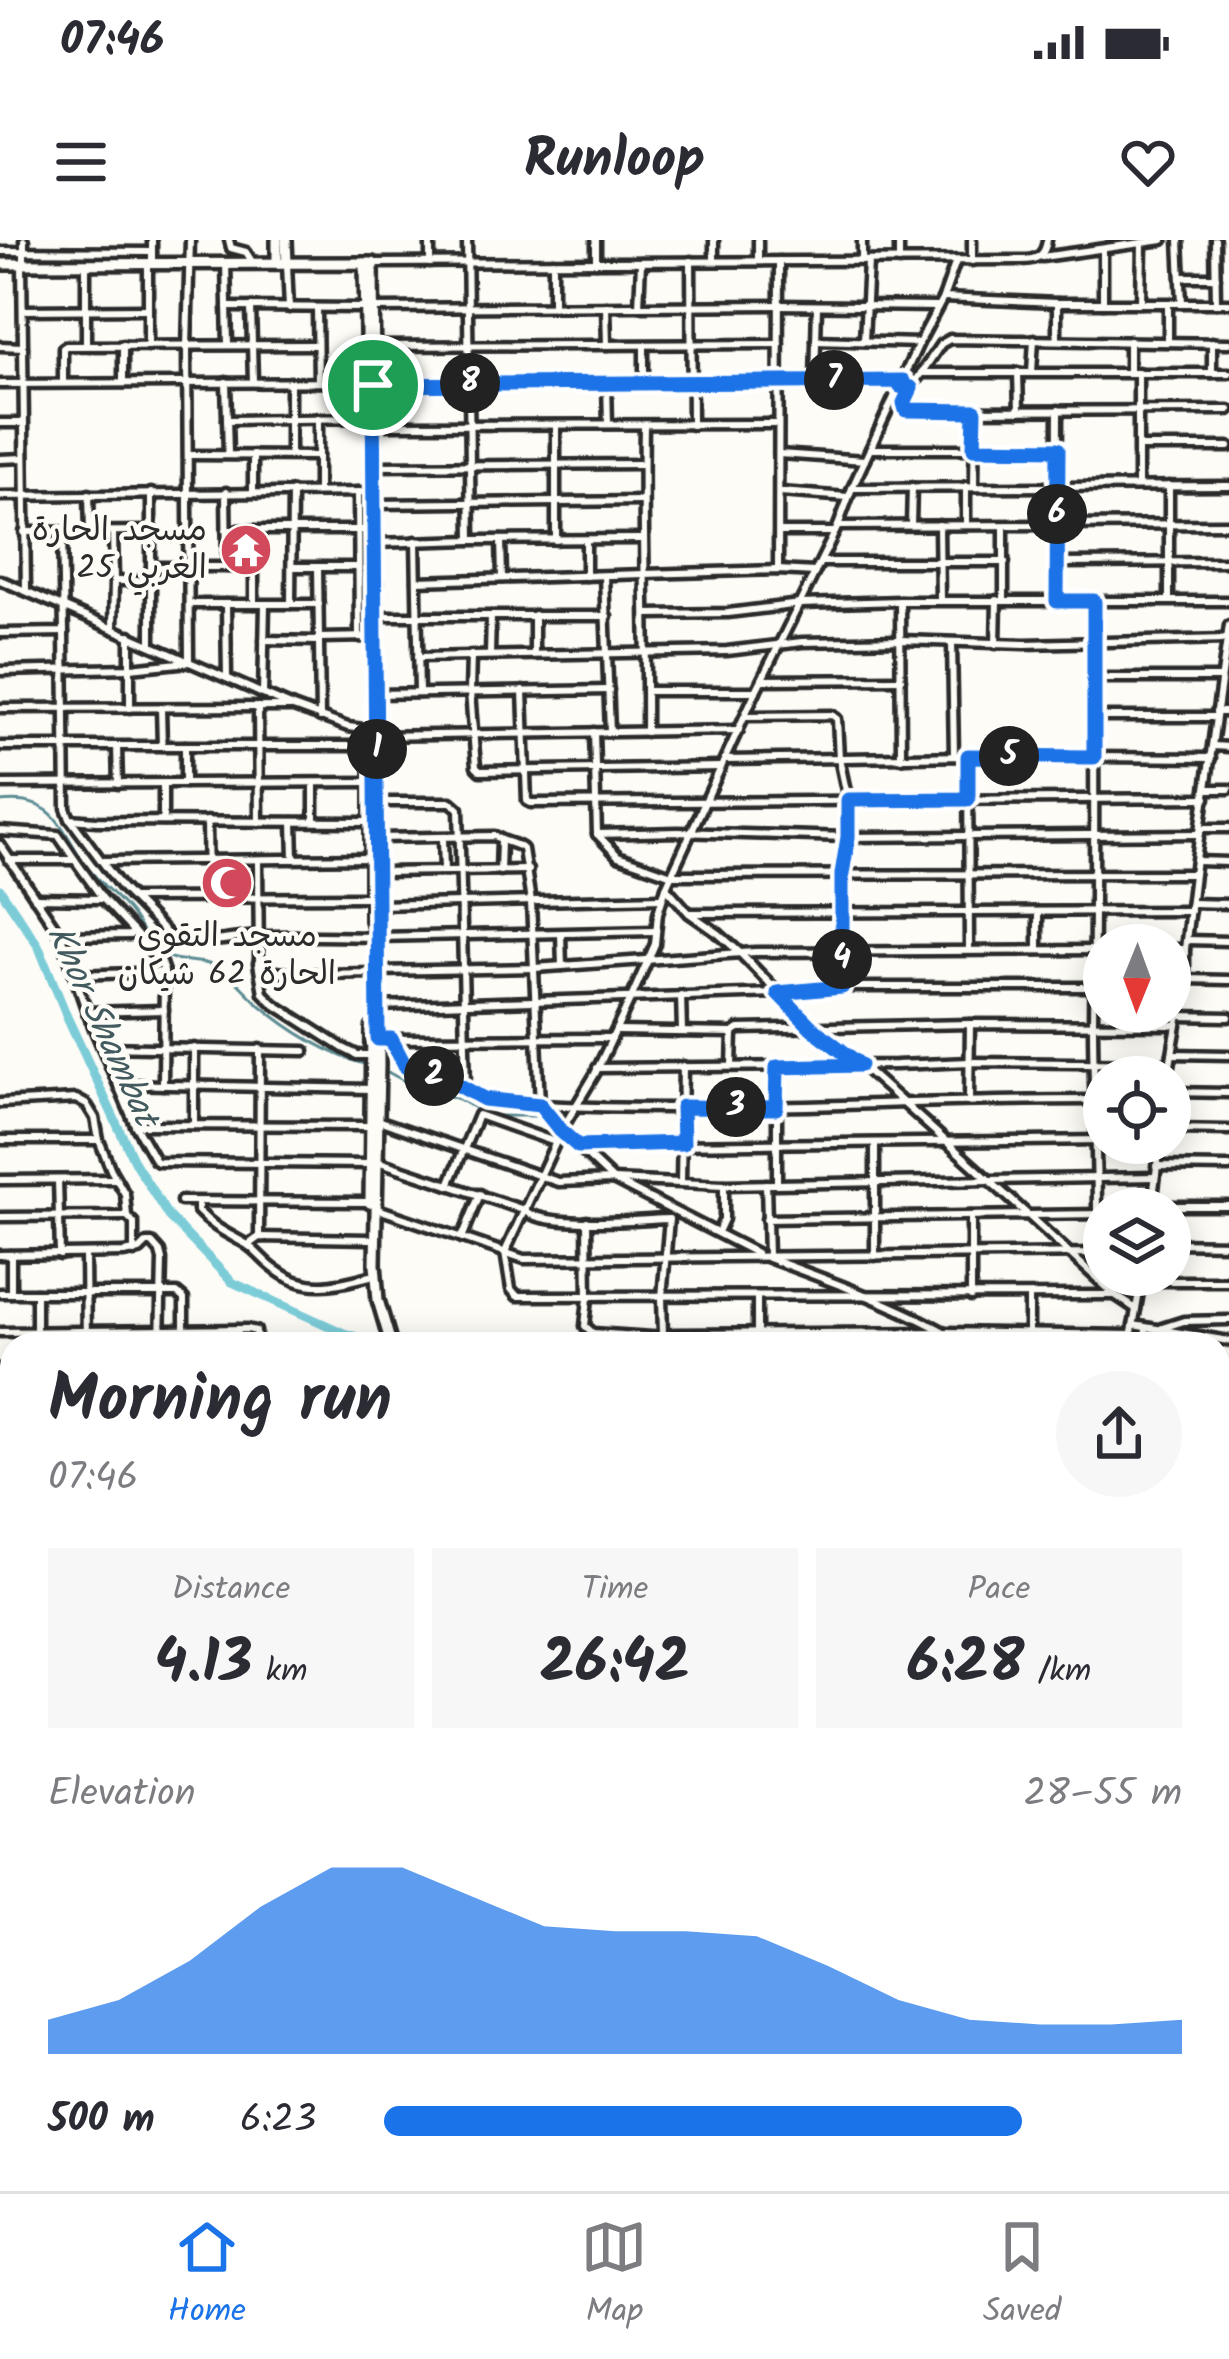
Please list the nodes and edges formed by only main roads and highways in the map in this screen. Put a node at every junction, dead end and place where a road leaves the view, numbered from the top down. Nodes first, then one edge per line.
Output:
1 (282, 244) edge
2 (282, 263) junction
3 (0, 264) edge
4 (369, 308) junction
5 (369, 383) junction
6 (370, 422) junction
7 (373, 737) junction
8 (374, 901) junction
9 (375, 972) junction
10 (374, 1066) junction
11 (374, 1123) junction
12 (373, 1205) junction
13 (380, 1321) junction
14 (384, 1332) edge

1 - 2 main road
2 - 3 main road
2 - 4 main road
4 - 5 main road
4 - 5 main road
5 - 6 main road
6 - 7 main road
6 - 7 main road
7 - 8 main road
7 - 8 main road
8 - 9 main road
9 - 10 main road
9 - 10 main road
10 - 11 main road
10 - 11 main road
11 - 12 main road
12 - 13 main road
12 - 13 main road
13 - 14 main road

